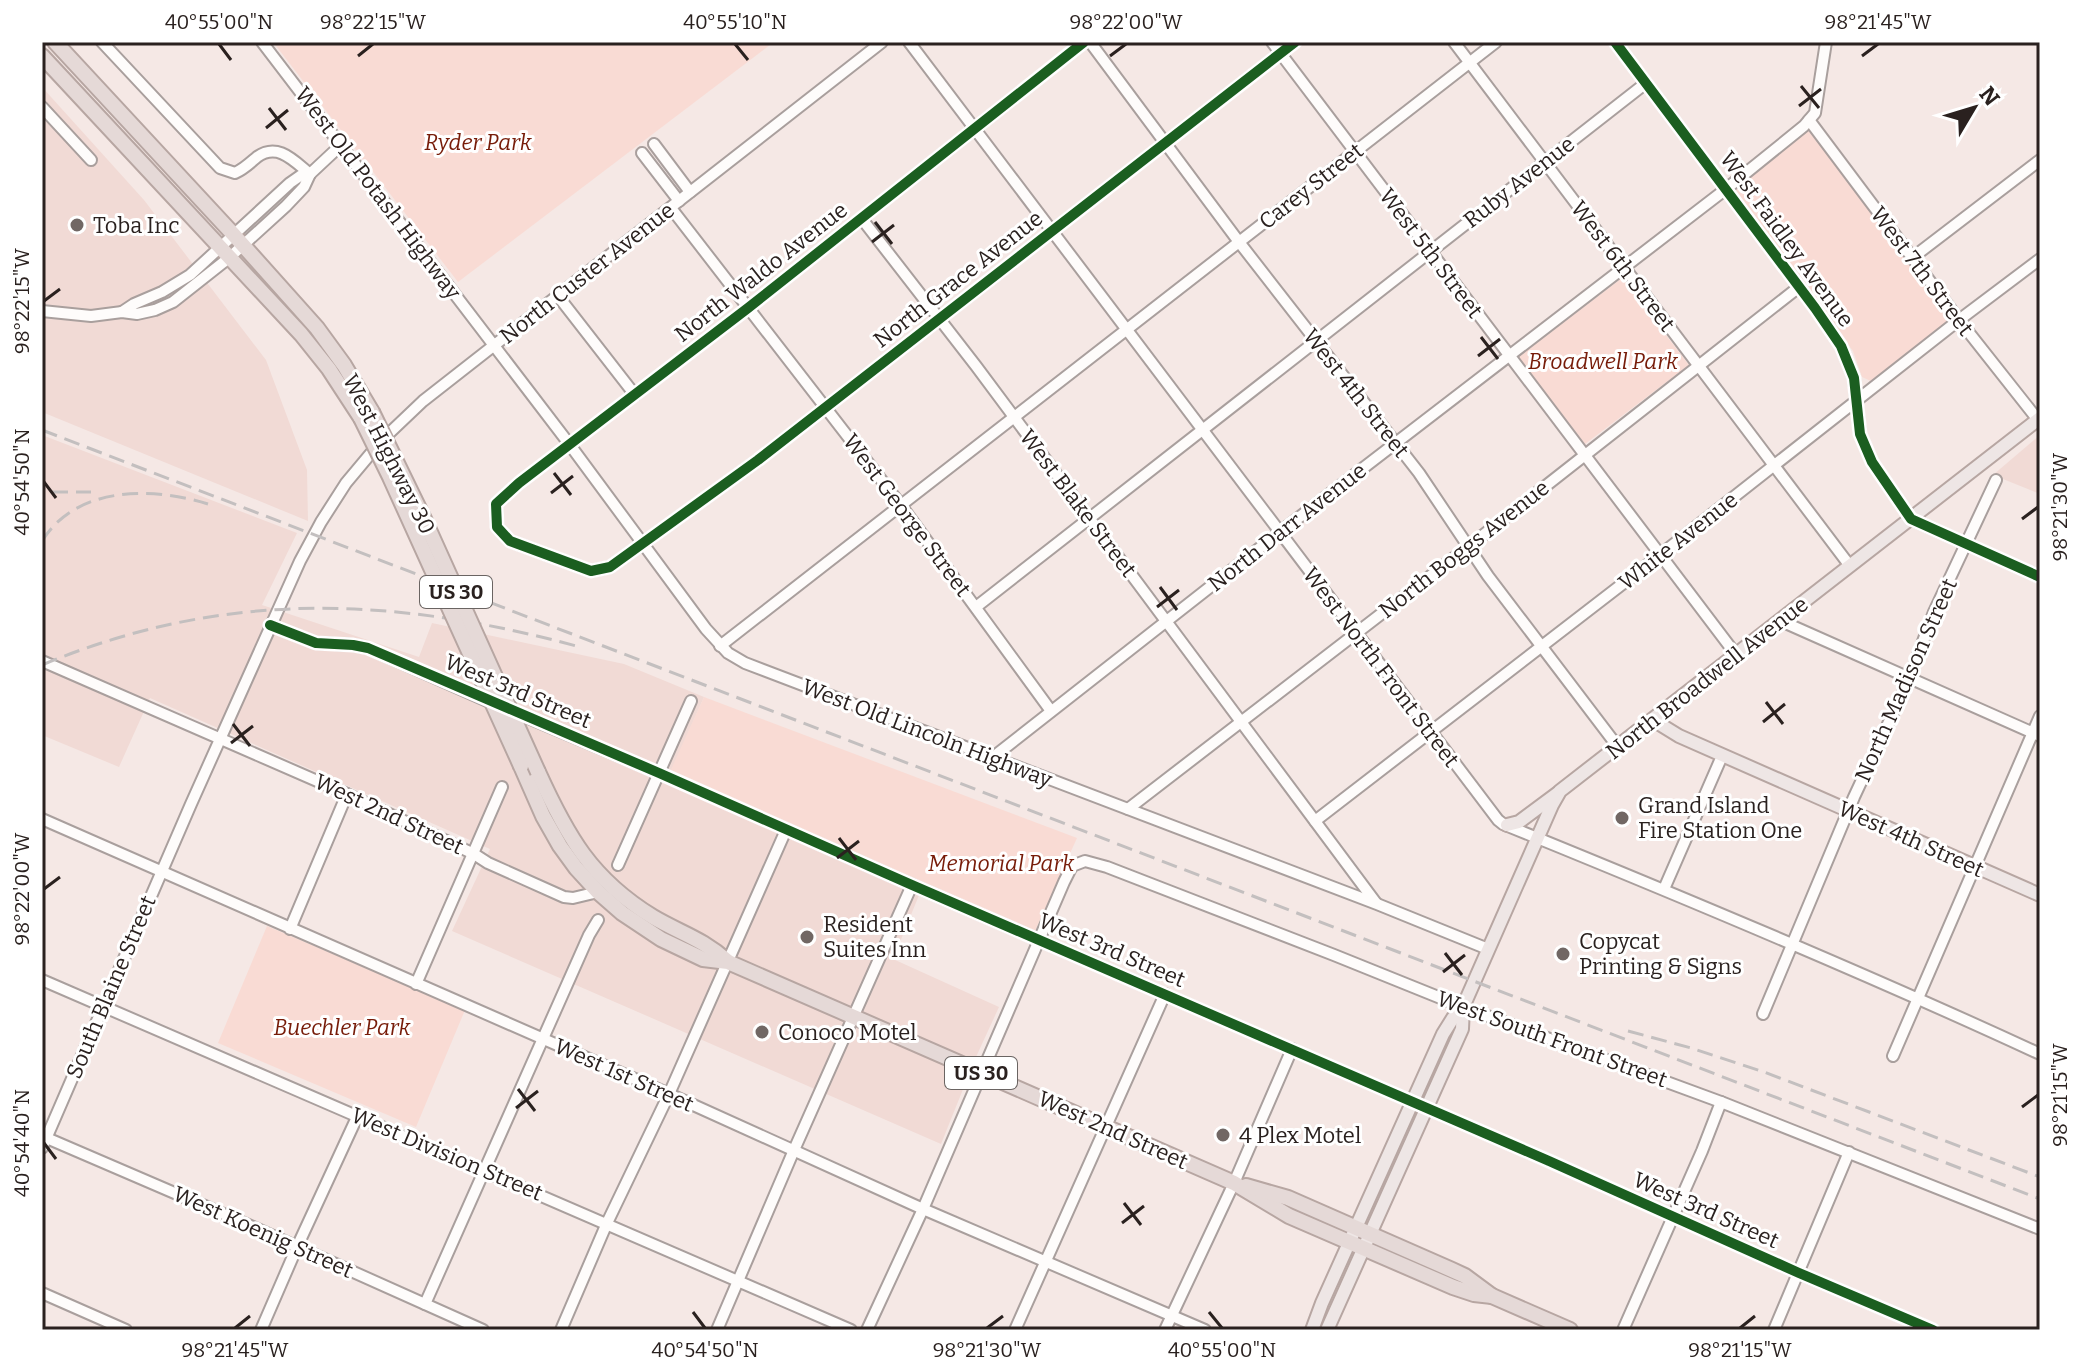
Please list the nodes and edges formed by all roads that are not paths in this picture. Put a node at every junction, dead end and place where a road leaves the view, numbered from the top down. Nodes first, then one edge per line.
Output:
1 (55, 42) edge
2 (102, 42) edge
3 (262, 42) edge
4 (882, 42) edge
5 (909, 42) edge
6 (1087, 42) edge
7 (1272, 42) edge
8 (1295, 42) edge
9 (1454, 42) edge
10 (1496, 42) edge
11 (1615, 42) edge
12 (1826, 42) edge
13 (1280, 54) junction
14 (42, 56) edge
15 (1469, 62) junction
16 (1646, 83) junction
17 (42, 107) edge
18 (1809, 120) junction
19 (975, 129) junction
20 (654, 144) dead end
21 (1166, 144) junction
22 (341, 145) junction
23 (1354, 152) junction
24 (642, 153) dead end
25 (91, 160) dead end
26 (2040, 160) edge
27 (1544, 162) junction
28 (310, 174) junction
29 (1726, 189) junction
30 (690, 192) junction
31 (675, 204) junction
32 (862, 219) junction
33 (1053, 231) junction
34 (238, 240) junction
35 (1239, 242) junction
36 (1430, 251) junction
37 (225, 252) junction
38 (1912, 258) junction
39 (2040, 259) edge
40 (1624, 267) junction
41 (1799, 287) junction
42 (558, 296) junction
43 (748, 308) junction
44 (42, 311) edge
45 (938, 319) junction
46 (1959, 320) junction
47 (1127, 329) junction
48 (1315, 341) junction
49 (494, 345) junction
50 (1509, 356) junction
51 (1698, 366) junction
52 (635, 395) junction
53 (1856, 401) junction
54 (825, 407) junction
55 (367, 415) junction
56 (1014, 416) junction
57 (2039, 419) edge
58 (1202, 429) junction
59 (1395, 443) junction
60 (570, 445) junction
61 (1585, 455) junction
62 (1774, 466) junction
63 (1996, 480) dead end
64 (900, 504) junction
65 (1089, 517) junction
66 (1911, 519) junction
67 (1280, 532) junction
68 (1966, 543) junction
69 (643, 545) junction
70 (1468, 547) junction
71 (1660, 555) junction
72 (1850, 566) junction
73 (599, 569) joint
74 (2040, 577) edge
75 (976, 607) junction
76 (1166, 621) junction
77 (1781, 621) junction
78 (270, 625) junction
79 (1355, 632) junction
80 (720, 646) junction
81 (1540, 646) junction
82 (1737, 656) junction
83 (42, 661) edge
84 (1909, 679) junction
85 (691, 701) dead end
86 (1051, 711) junction
87 (2040, 716) edge
88 (1653, 720) junction
89 (1241, 722) junction
90 (1430, 732) junction
91 (2036, 735) edge
92 (220, 738) junction
93 (1618, 747) junction
94 (1722, 756) junction
95 (992, 758) junction
96 (659, 773) junction
97 (502, 787) dead end
98 (1560, 791) junction
99 (347, 794) junction
100 (1128, 809) junction
101 (1848, 811) junction
102 (42, 819) edge
103 (1315, 821) junction
104 (1507, 825) junction
105 (786, 830) junction
106 (1538, 837) junction
107 (474, 854) junction
108 (618, 865) dead end
109 (1975, 867) junction
110 (162, 871) junction
111 (912, 885) junction
112 (604, 888) junction
113 (1664, 889) junction
114 (2040, 895) edge
115 (1377, 904) junction
116 (598, 920) dead end
117 (290, 929) junction
118 (1039, 940) junction
119 (1793, 945) junction
120 (1488, 949) junction
121 (728, 962) junction
122 (42, 980) edge
123 (416, 984) junction
124 (1165, 994) junction
125 (1919, 998) junction
126 (103, 1006) junction
127 (1463, 1007) junction
128 (1763, 1014) dead end
129 (853, 1018) junction
130 (542, 1039) junction
131 (1292, 1049) junction
132 (2040, 1054) edge
133 (1893, 1056) dead end
134 (982, 1073) junction
135 (669, 1094) junction
136 (1412, 1102) junction
137 (1721, 1102) junction
138 (1426, 1108) junction
139 (358, 1115) junction
140 (1107, 1128) junction
141 (43, 1141) edge
142 (794, 1150) junction
143 (1849, 1152) junction
144 (485, 1171) junction
145 (1234, 1183) junction
146 (923, 1209) junction
147 (1673, 1217) junction
148 (607, 1223) junction
149 (1357, 1228) junction
150 (2040, 1229) edge
151 (1371, 1234) junction
152 (1350, 1242) junction
153 (297, 1247) junction
154 (1365, 1249) junction
155 (1046, 1262) junction
156 (1799, 1273) junction
157 (738, 1281) junction
158 (42, 1293) edge
159 (1492, 1296) junction
160 (425, 1304) junction
161 (1171, 1316) junction
162 (1928, 1329) edge
163 (126, 1330) edge
164 (261, 1330) edge
165 (483, 1330) edge
166 (561, 1330) edge
167 (717, 1330) edge
168 (851, 1330) edge
169 (867, 1330) edge
170 (1015, 1330) edge
171 (1165, 1330) edge
172 (1205, 1330) edge
173 (1312, 1330) edge
174 (1327, 1330) edge
175 (1570, 1330) edge
176 (1623, 1330) edge
177 (1774, 1330) edge

1 - 34 highway, West Highway 30 / US 30
2 - 28 street
3 - 22 street, West Old Potash Highway
4 - 30 street, North Custer Avenue
5 - 19 street, West North Front Street
6 - 19 street, North Waldo Avenue
6 - 21 street, West 4th Street
7 - 13 street, West 5th Street
8 - 13 street, North Grace Avenue
9 - 15 street, West 6th Street
10 - 15 street, Carey Street
11 - 16 street, West Faidley Avenue
12 - 18 street
13 - 21 street, North Grace Avenue
13 - 23 street, West 5th Street
14 - 37 highway, West Highway 30 / US 30
15 - 23 street, Carey Street
15 - 27 street, West 6th Street
16 - 27 street, Ruby Avenue
16 - 29 street, West Faidley Avenue
17 - 25 street
18 - 29 street, North Darr Avenue
18 - 38 street, West 7th Street
19 - 32 street, North Waldo Avenue
19 - 33 street, West North Front Street
20 - 30 street
21 - 33 street, North Grace Avenue
21 - 35 street, West 4th Street
22 - 28 street
22 - 49 street, West Old Potash Highway
23 - 35 street, Carey Street
23 - 36 street, West 5th Street
24 - 31 street, West George Street
26 - 38 street
27 - 36 street, Ruby Avenue
27 - 40 street, West 6th Street
28 - 34 street
29 - 40 street, North Darr Avenue
29 - 41 street, West Faidley Avenue
30 - 31 street, North Custer Avenue
31 - 42 street, North Custer Avenue
31 - 43 street, West George Street
32 - 43 street, North Waldo Avenue
32 - 45 street, West Blake Street
33 - 45 street, North Grace Avenue
33 - 47 street, West North Front Street
34 - 37 street
34 - 55 highway, West Highway 30 / US 30
35 - 47 street, Carey Street
35 - 48 street, West 4th Street
36 - 48 street, Ruby Avenue
36 - 50 street, West 5th Street
37 - 44 street
37 - 55 highway, West Highway 30 / US 30
38 - 46 street, West 7th Street
39 - 46 street, White Avenue
40 - 50 street, North Darr Avenue
40 - 51 street, West 6th Street
41 - 51 street, North Boggs Avenue
41 - 53 street, West Faidley Avenue
42 - 49 street, North Custer Avenue
42 - 52 street
43 - 52 street, North Waldo Avenue
43 - 54 street, West George Street
45 - 54 street, North Grace Avenue
45 - 56 street, West Blake Street
46 - 53 street, White Avenue
46 - 57 street, West 7th Street
47 - 56 street, Carey Street
47 - 58 street, West North Front Street
48 - 58 street, Ruby Avenue
48 - 59 street, West 4th Street
49 - 60 street, West Old Lincoln Highway
49 - 78 street, North Custer Avenue
50 - 59 street, North Darr Avenue
50 - 61 street, West 5th Street
51 - 61 street, North Boggs Avenue
51 - 62 street, West 6th Street
52 - 60 street, North Waldo Avenue
53 - 62 street, White Avenue
53 - 66 street, West Faidley Avenue
54 - 64 street, West George Street
54 - 69 street, North Grace Avenue
55 - 112 highway, West Highway 30 / US 30, bridge
55 - 112 highway, West Highway 30 / US 30, bridge
56 - 64 street, Carey Street
56 - 65 street, West Blake Street
57 - 66 main road, North Broadwell Avenue
58 - 65 street, Ruby Avenue
58 - 67 street, West North Front Street
59 - 67 street, North Darr Avenue
59 - 70 street, West 4th Street
60 - 69 street, West Old Lincoln Highway
60 - 73 street, North Waldo Avenue
61 - 70 street, North Boggs Avenue
61 - 71 street, West 5th Street
62 - 71 street, White Avenue
62 - 72 street, West 6th Street
63 - 68 street, North Madison Street
64 - 75 street, West George Street
64 - 80 street, Carey Street
65 - 75 street, Ruby Avenue
65 - 76 street, West Blake Street
66 - 68 street
66 - 72 main road, North Broadwell Avenue
67 - 76 street, North Darr Avenue
67 - 79 street, West North Front Street
68 - 74 street
68 - 84 street, North Madison Street
69 - 73 street, North Grace Avenue
69 - 80 street, West Old Lincoln Highway
70 - 79 street, North Boggs Avenue
70 - 81 street, West 4th Street
71 - 81 street, White Avenue
71 - 82 street, West 5th Street
72 - 77 main road, North Broadwell Avenue
75 - 86 street, West George Street
76 - 86 street, North Darr Avenue
76 - 89 street, West Blake Street
77 - 82 main road, North Broadwell Avenue
77 - 84 street
78 - 92 street, North Custer Avenue
78 - 96 street, West 3rd Street
79 - 89 street, North Boggs Avenue
79 - 90 street, West North Front Street
80 - 95 street, West Old Lincoln Highway
81 - 90 street, White Avenue
81 - 93 street, West 4th Street
82 - 88 main road, North Broadwell Avenue
83 - 92 street, West 2nd Street
84 - 91 street
84 - 101 street, North Madison Street
85 - 96 street
86 - 95 street, North Darr Avenue
87 - 91 street
88 - 93 main road, North Broadwell Avenue
88 - 94 main road, West 4th Street
89 - 100 street, North Boggs Avenue
89 - 103 street, West Blake Street
90 - 103 street, White Avenue
90 - 104 street, West North Front Street
91 - 109 street
92 - 99 street, West 2nd Street
92 - 110 street, South Blaine Street
93 - 98 main road, North Broadwell Avenue
94 - 101 main road, West 4th Street
94 - 113 street
95 - 100 street, West Old Lincoln Highway
96 - 105 street, West 3rd Street
96 - 108 street
97 - 107 street
98 - 104 main road
98 - 106 main road, North Broadwell Avenue
99 - 107 street, West 2nd Street
99 - 117 street
100 - 115 street, West Old Lincoln Highway
101 - 109 main road, West 4th Street
101 - 119 street, North Madison Street
102 - 110 street, West 1st Street
103 - 115 street, West Blake Street
104 - 106 street, West North Front Street
105 - 111 street, West 3rd Street
105 - 121 street
106 - 113 street, West North Front Street
106 - 120 main road, North Broadwell Avenue
107 - 112 street, West 2nd Street
107 - 123 street
109 - 114 main road, West 4th Street
109 - 125 street
110 - 117 street, West 1st Street
110 - 126 street, South Blaine Street
111 - 118 street, West 3rd Street
111 - 129 street
112 - 121 highway, West 2nd Street / US 30
113 - 119 street, West North Front Street
115 - 120 street, West Old Lincoln Highway
116 - 130 street
117 - 123 street, West 1st Street
118 - 124 street, West 3rd Street
118 - 127 street, West South Front Street
118 - 134 street
119 - 125 street, West North Front Street
119 - 128 street, North Madison Street
120 - 127 main road, North Broadwell Avenue
121 - 129 highway, West 2nd Street / US 30
121 - 135 street
122 - 126 street, West Division Street
123 - 130 street, West 1st Street
124 - 131 street, West 3rd Street
124 - 140 street
125 - 132 street, West North Front Street
125 - 133 street
126 - 139 street, West Division Street
126 - 141 street, South Blaine Street
127 - 136 main road, North Broadwell Avenue
127 - 137 street, West South Front Street
127 - 138 main road, North Broadwell Avenue
129 - 134 highway, West 2nd Street / US 30
129 - 142 street
130 - 135 street, West 1st Street
130 - 144 street
131 - 136 street, West 3rd Street
131 - 145 street
134 - 140 highway, West 2nd Street / US 30
134 - 146 street
135 - 142 street, West 1st Street
135 - 148 street
136 - 138 street, West 3rd Street
136 - 149 main road, North Broadwell Avenue
137 - 143 street, West South Front Street
137 - 147 street
138 - 147 street, West 3rd Street
138 - 151 main road, North Broadwell Avenue
139 - 144 street, West Division Street
139 - 153 street
140 - 145 highway, West 2nd Street / US 30
140 - 155 street
141 - 153 street, West Koenig Street
142 - 146 street, West 1st Street
142 - 157 street
143 - 150 street, West South Front Street
143 - 156 street
144 - 148 street, West Division Street
144 - 160 street
145 - 149 highway, West 2nd Street / US 30
145 - 152 highway, West 2nd Street / US 30
145 - 161 street
146 - 155 street, West 1st Street
146 - 169 street
147 - 156 street, West 3rd Street
147 - 176 street
148 - 157 street, West Division Street
148 - 166 street
149 - 151 highway, West 2nd Street / US 30
149 - 152 main road, North Broadwell Avenue
151 - 154 main road, North Broadwell Avenue
151 - 159 highway, West 2nd Street / US 30
152 - 154 highway, West 2nd Street / US 30
152 - 173 main road, North Broadwell Avenue
153 - 160 street, West Koenig Street
153 - 164 street
154 - 159 highway, West 2nd Street / US 30
154 - 174 main road, North Broadwell Avenue
155 - 161 street, West 1st Street
155 - 170 street
156 - 162 street, West 3rd Street
156 - 177 street
157 - 167 street
157 - 168 street, West Division Street
158 - 163 street
159 - 175 highway, West 2nd Street / US 30
160 - 165 street, West Koenig Street
161 - 171 street
161 - 172 street, West 1st Street

